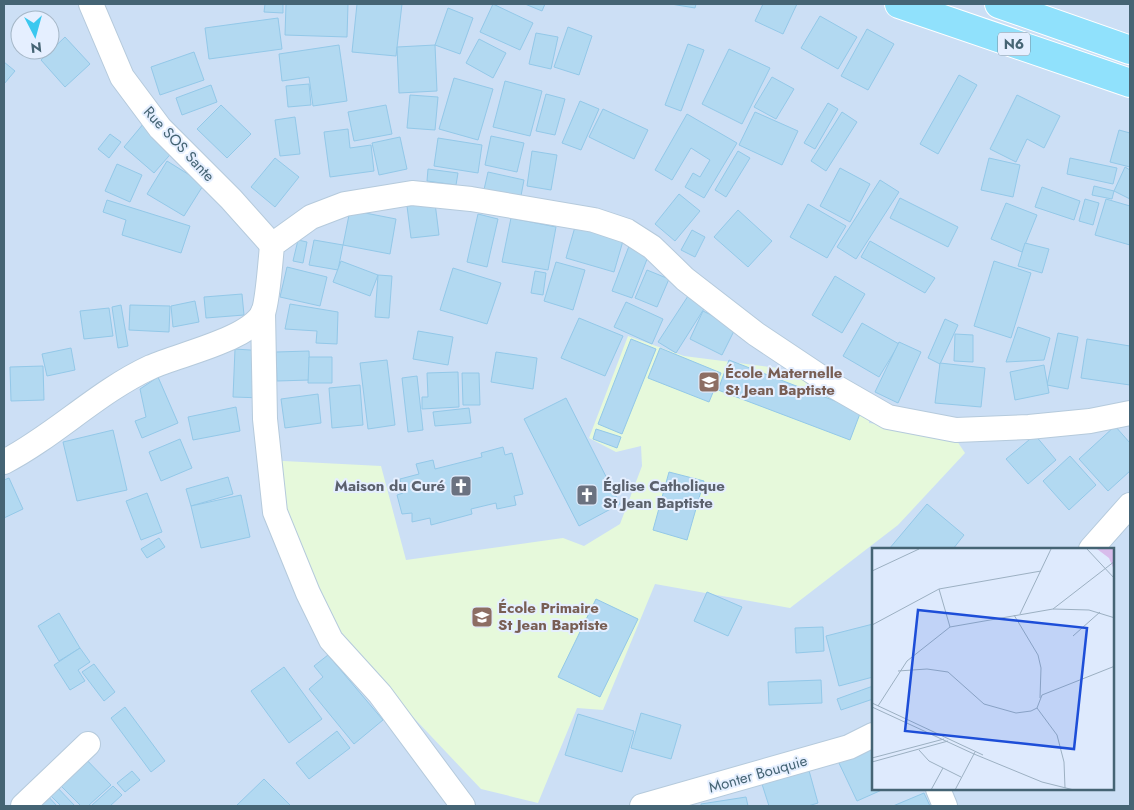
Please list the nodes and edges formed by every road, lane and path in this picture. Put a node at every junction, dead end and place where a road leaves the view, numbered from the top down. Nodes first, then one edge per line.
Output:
1 (91, 4) edge
2 (899, 4) edge
3 (999, 4) edge
4 (1130, 50) edge
5 (1130, 83) edge
6 (272, 244) junction
7 (263, 312) junction
8 (1130, 413) edge
9 (4, 462) edge
10 (1130, 505) edge
11 (1092, 548) edge
12 (872, 736) edge
13 (88, 744) dead end
14 (938, 790) edge
15 (23, 806) edge
16 (463, 806) edge
17 (642, 806) edge
18 (945, 806) edge

1 - 6 street, Rue SOS Sante
2 - 5 highway, N6
3 - 4 highway, N6
6 - 7 street
6 - 8 street
7 - 9 street
7 - 16 street
10 - 11 street
12 - 17 street, Monter Bouquie
13 - 15 street
14 - 18 street

